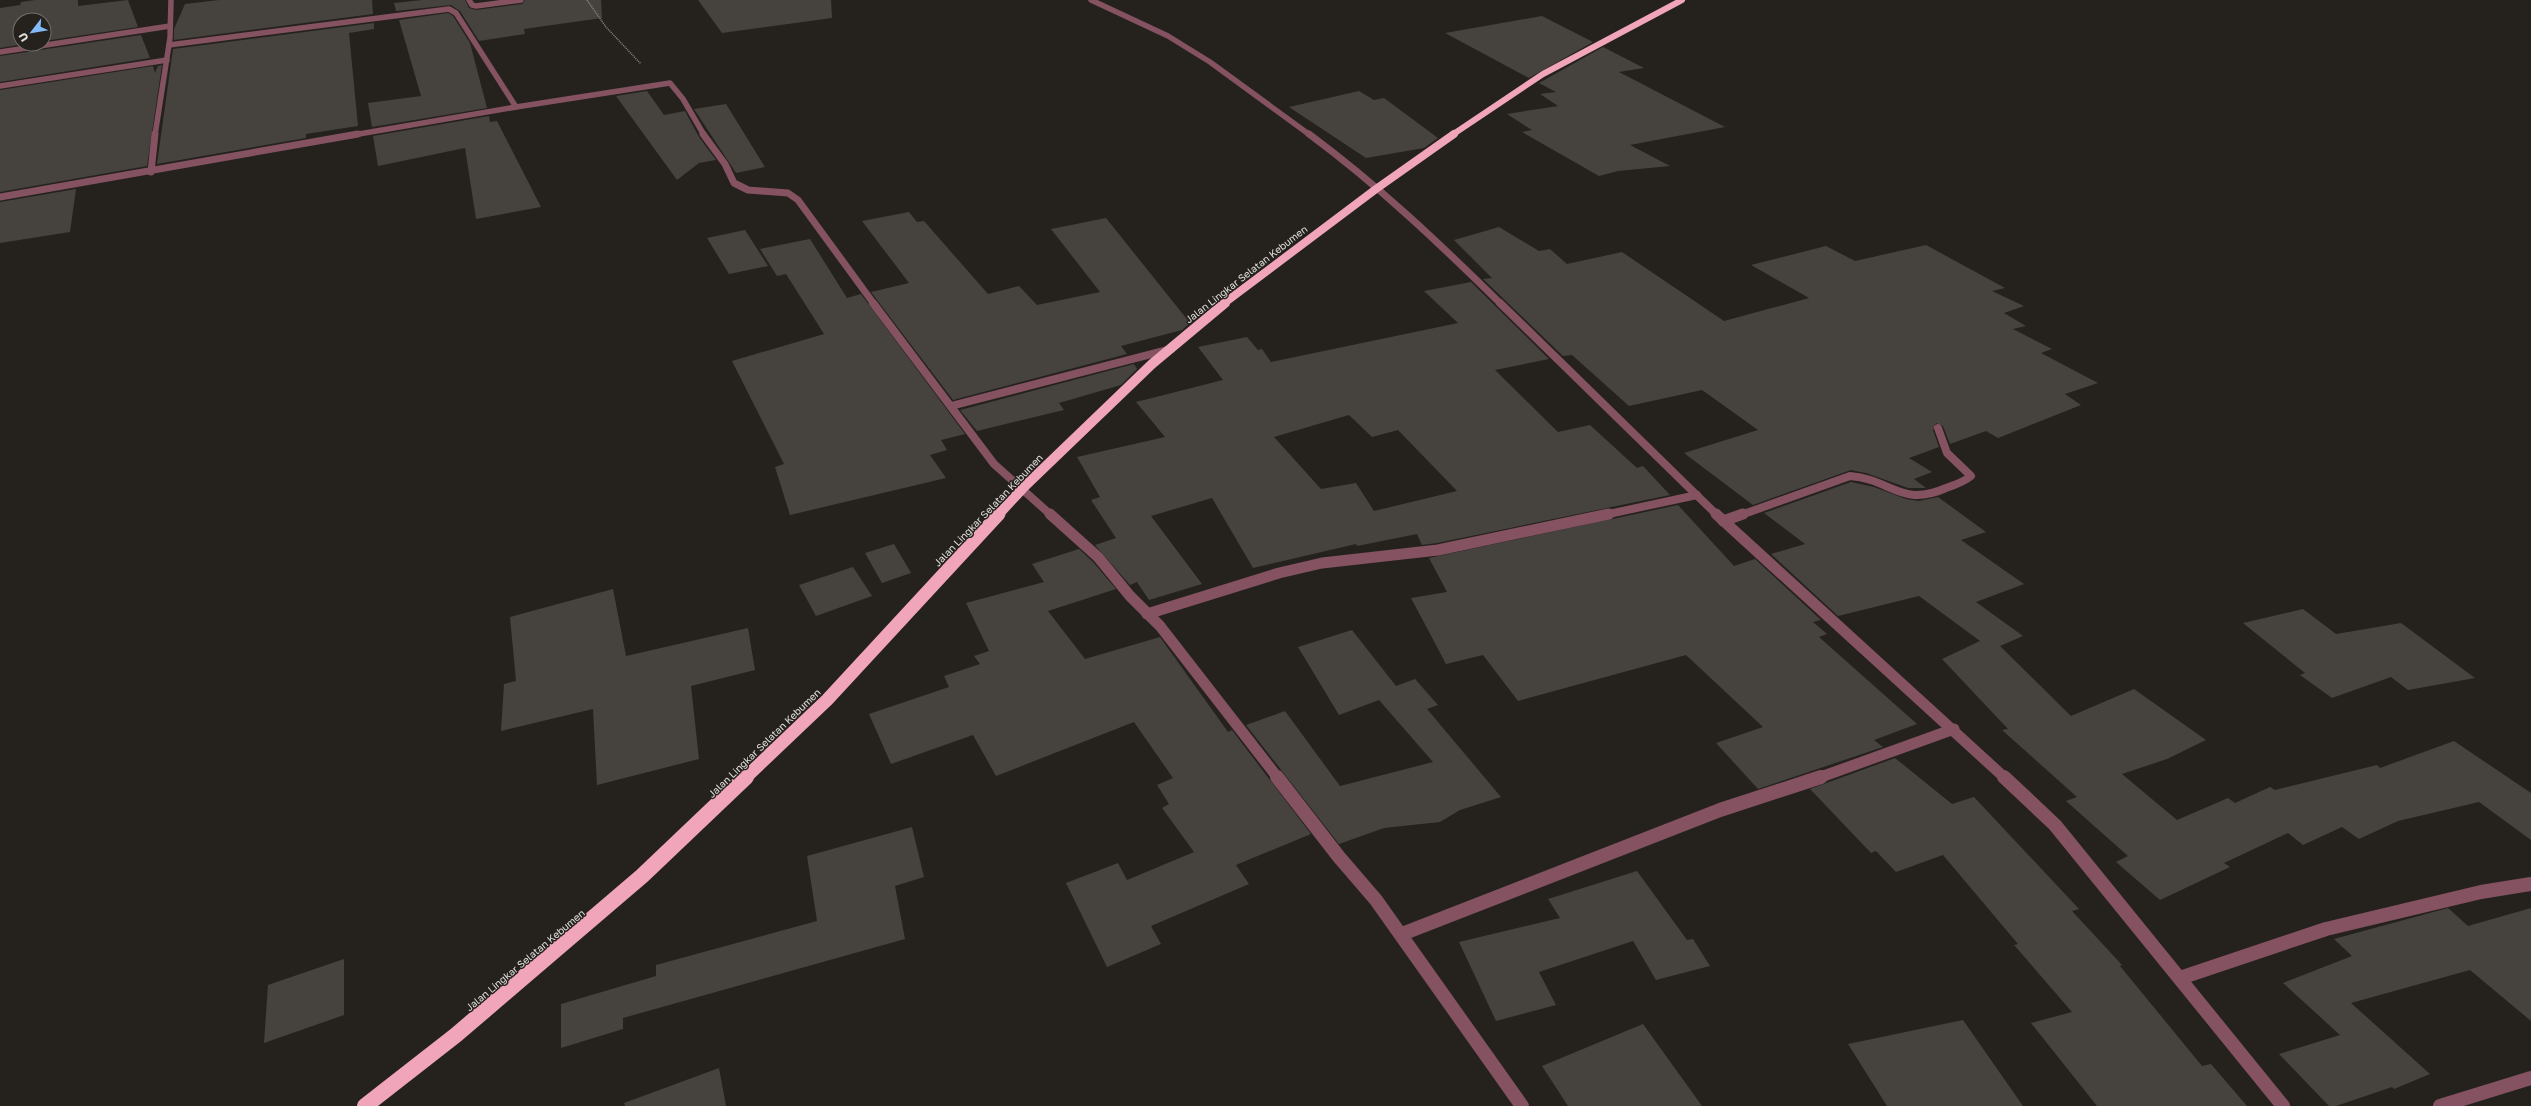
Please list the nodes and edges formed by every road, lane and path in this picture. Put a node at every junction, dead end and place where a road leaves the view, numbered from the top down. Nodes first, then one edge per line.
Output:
1 (171, 0) edge
2 (469, 0) edge
3 (521, 0) edge
4 (587, 0) edge
5 (1091, 0) edge
6 (1682, 0) edge
7 (476, 6) junction
8 (470, 8) dead end
9 (463, 11) dead end
10 (456, 13) junction
11 (170, 26) junction
12 (169, 45) junction
13 (0, 52) edge
14 (167, 60) junction
15 (665, 84) junction
16 (0, 86) edge
17 (516, 107) junction
18 (151, 172) junction
19 (1376, 189) junction
20 (0, 197) edge
21 (1171, 349) junction
22 (951, 406) junction
23 (1938, 428) dead end
24 (1023, 488) junction
25 (1697, 495) junction
26 (1724, 521) junction
27 (1148, 614) junction
28 (1954, 730) junction
29 (2531, 884) edge
30 (1402, 934) junction
31 (2180, 978) junction
32 (2531, 1078) edge
33 (365, 1106) edge
34 (1522, 1106) edge
35 (2283, 1106) edge
36 (2440, 1106) edge

1 - 11 street
2 - 7 street
3 - 7 street
4 - 15 path
5 - 19 street
6 - 19 highway, Jalan Lingkar Selatan Kebumen
7 - 8 street
9 - 10 street
10 - 12 street
10 - 17 street
11 - 12 street
11 - 13 street
12 - 14 street
14 - 16 street
14 - 18 street
15 - 17 street
15 - 22 street
17 - 18 street
18 - 20 street
19 - 21 highway, Jalan Lingkar Selatan Kebumen
19 - 25 street
21 - 22 street
21 - 24 highway, Jalan Lingkar Selatan Kebumen
22 - 24 street
23 - 26 street
24 - 27 street
24 - 33 highway, Jalan Lingkar Selatan Kebumen
25 - 26 street
25 - 27 street
26 - 28 street
27 - 30 street
28 - 30 street
28 - 31 street
29 - 31 street
30 - 34 street
31 - 35 street
32 - 36 street

